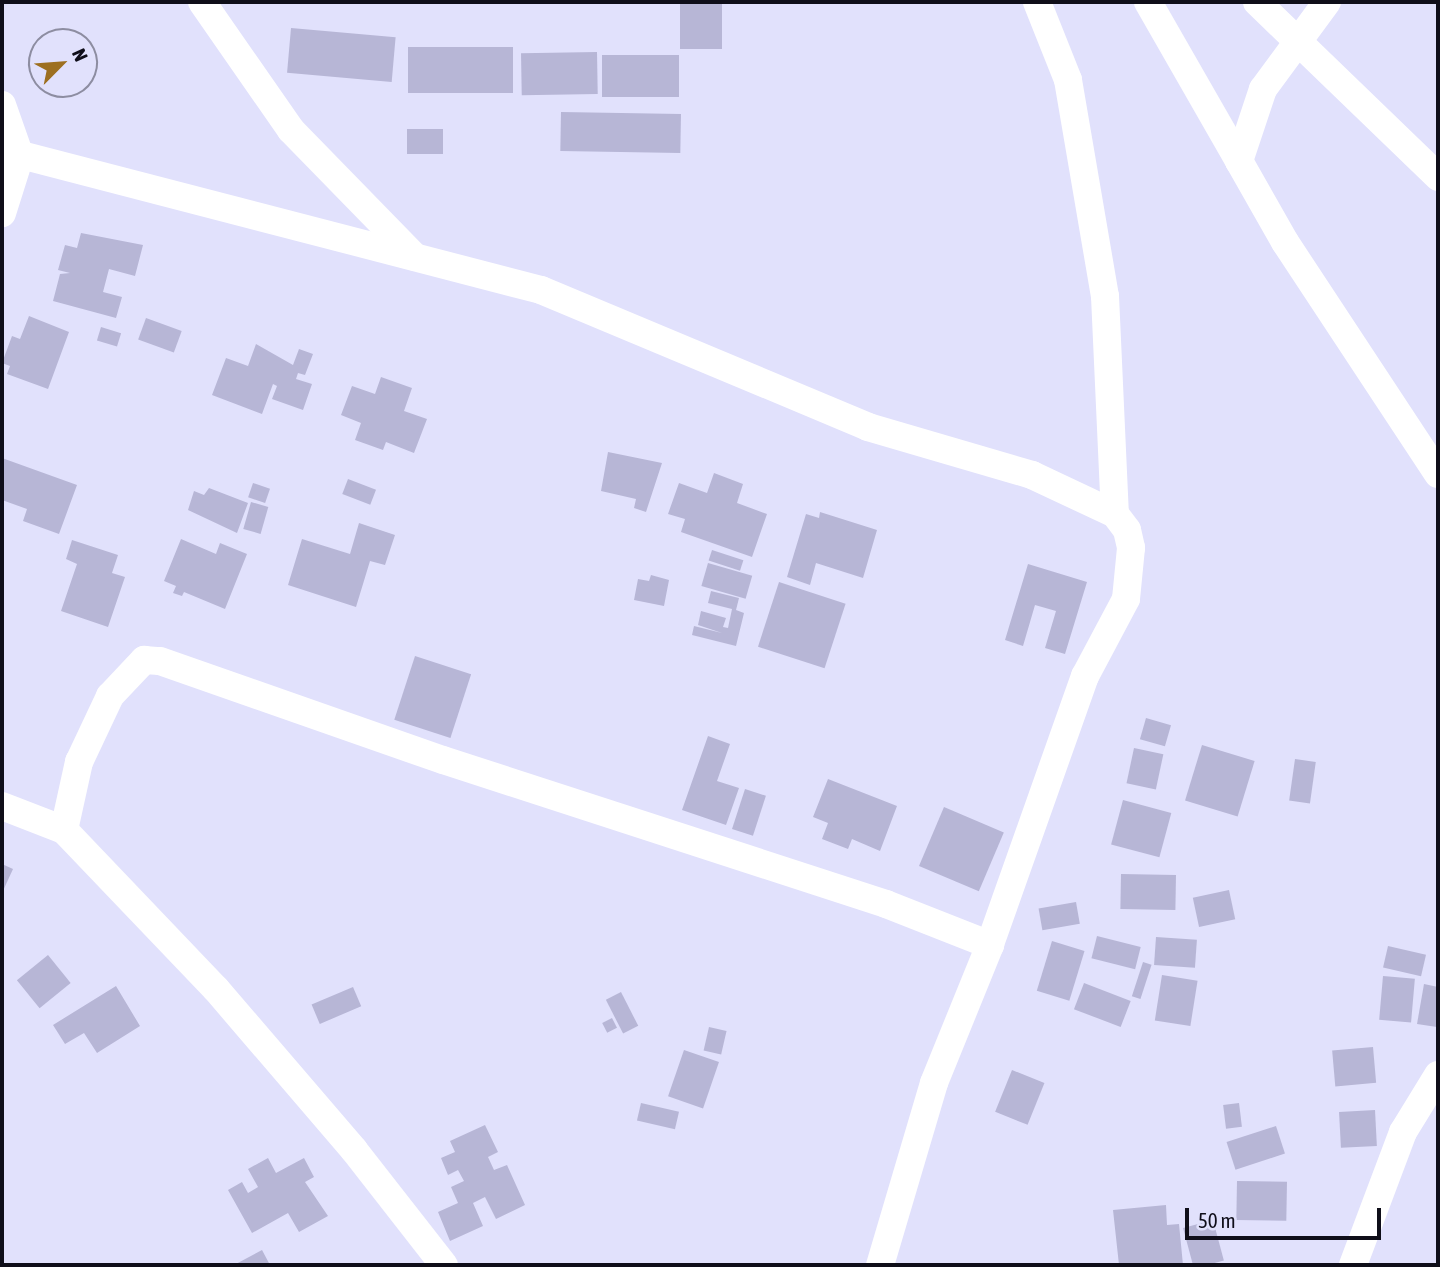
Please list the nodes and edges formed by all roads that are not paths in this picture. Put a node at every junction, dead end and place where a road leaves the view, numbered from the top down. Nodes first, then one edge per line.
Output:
1 (202, 2) edge
2 (1037, 2) edge
3 (1148, 2) edge
4 (1257, 2) edge
5 (1327, 2) edge
6 (1299, 42) junction
7 (2, 105) edge
8 (11, 153) edge
9 (1239, 161) junction
10 (1438, 177) edge
11 (2, 213) edge
12 (415, 257) junction
13 (1438, 474) edge
14 (1115, 514) junction
15 (2, 806) edge
16 (64, 830) junction
17 (990, 945) junction
18 (1438, 1075) edge
19 (444, 1265) edge
20 (880, 1265) edge
21 (1353, 1265) edge

1 - 12 street
2 - 14 street
3 - 9 street
4 - 6 street
5 - 6 street
6 - 9 street
6 - 10 street
7 - 8 street
8 - 11 street
8 - 12 street
9 - 13 street
12 - 14 street
14 - 17 street
15 - 16 street
16 - 17 street
16 - 19 street
17 - 20 street
18 - 21 street

